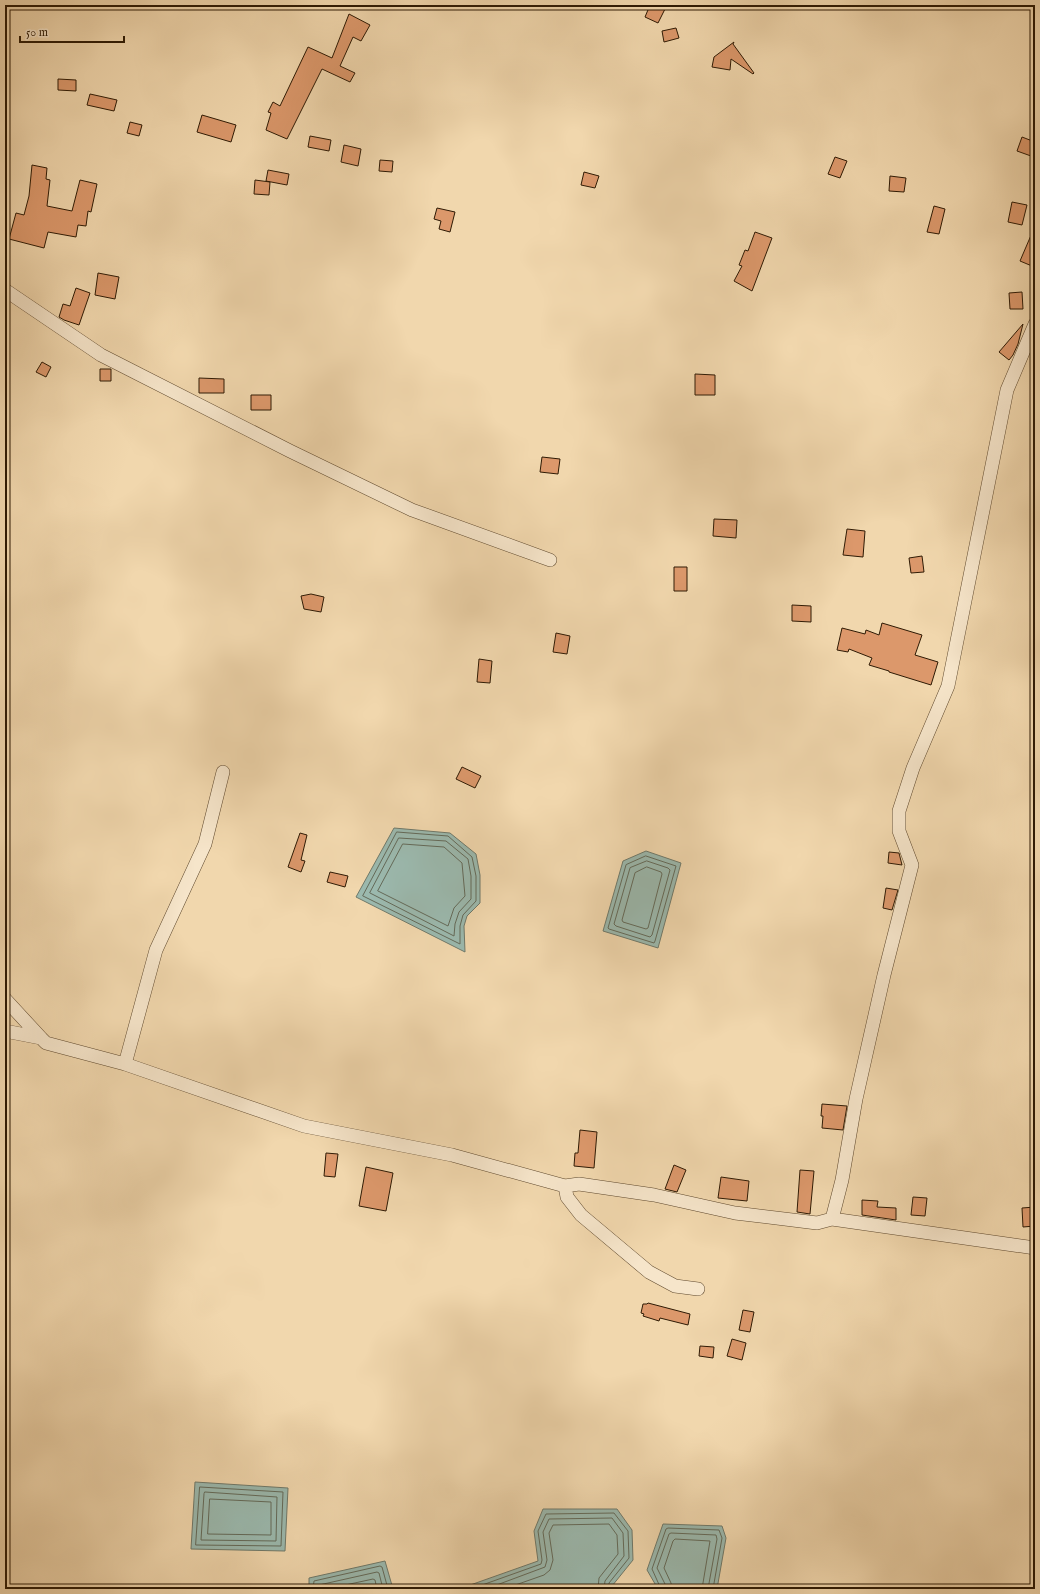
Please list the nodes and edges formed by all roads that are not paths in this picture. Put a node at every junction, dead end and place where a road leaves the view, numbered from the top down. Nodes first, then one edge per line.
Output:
1 (5, 290) edge
2 (1035, 324) edge
3 (550, 560) dead end
4 (223, 772) dead end
5 (5, 999) edge
6 (5, 1031) edge
7 (41, 1038) junction
8 (126, 1064) junction
9 (565, 1186) junction
10 (832, 1219) junction
11 (1035, 1248) edge
12 (698, 1289) dead end

1 - 3 street
2 - 10 street
4 - 8 street
5 - 7 street
6 - 7 street
7 - 8 street
8 - 9 street
9 - 10 street
9 - 12 street
10 - 11 street

